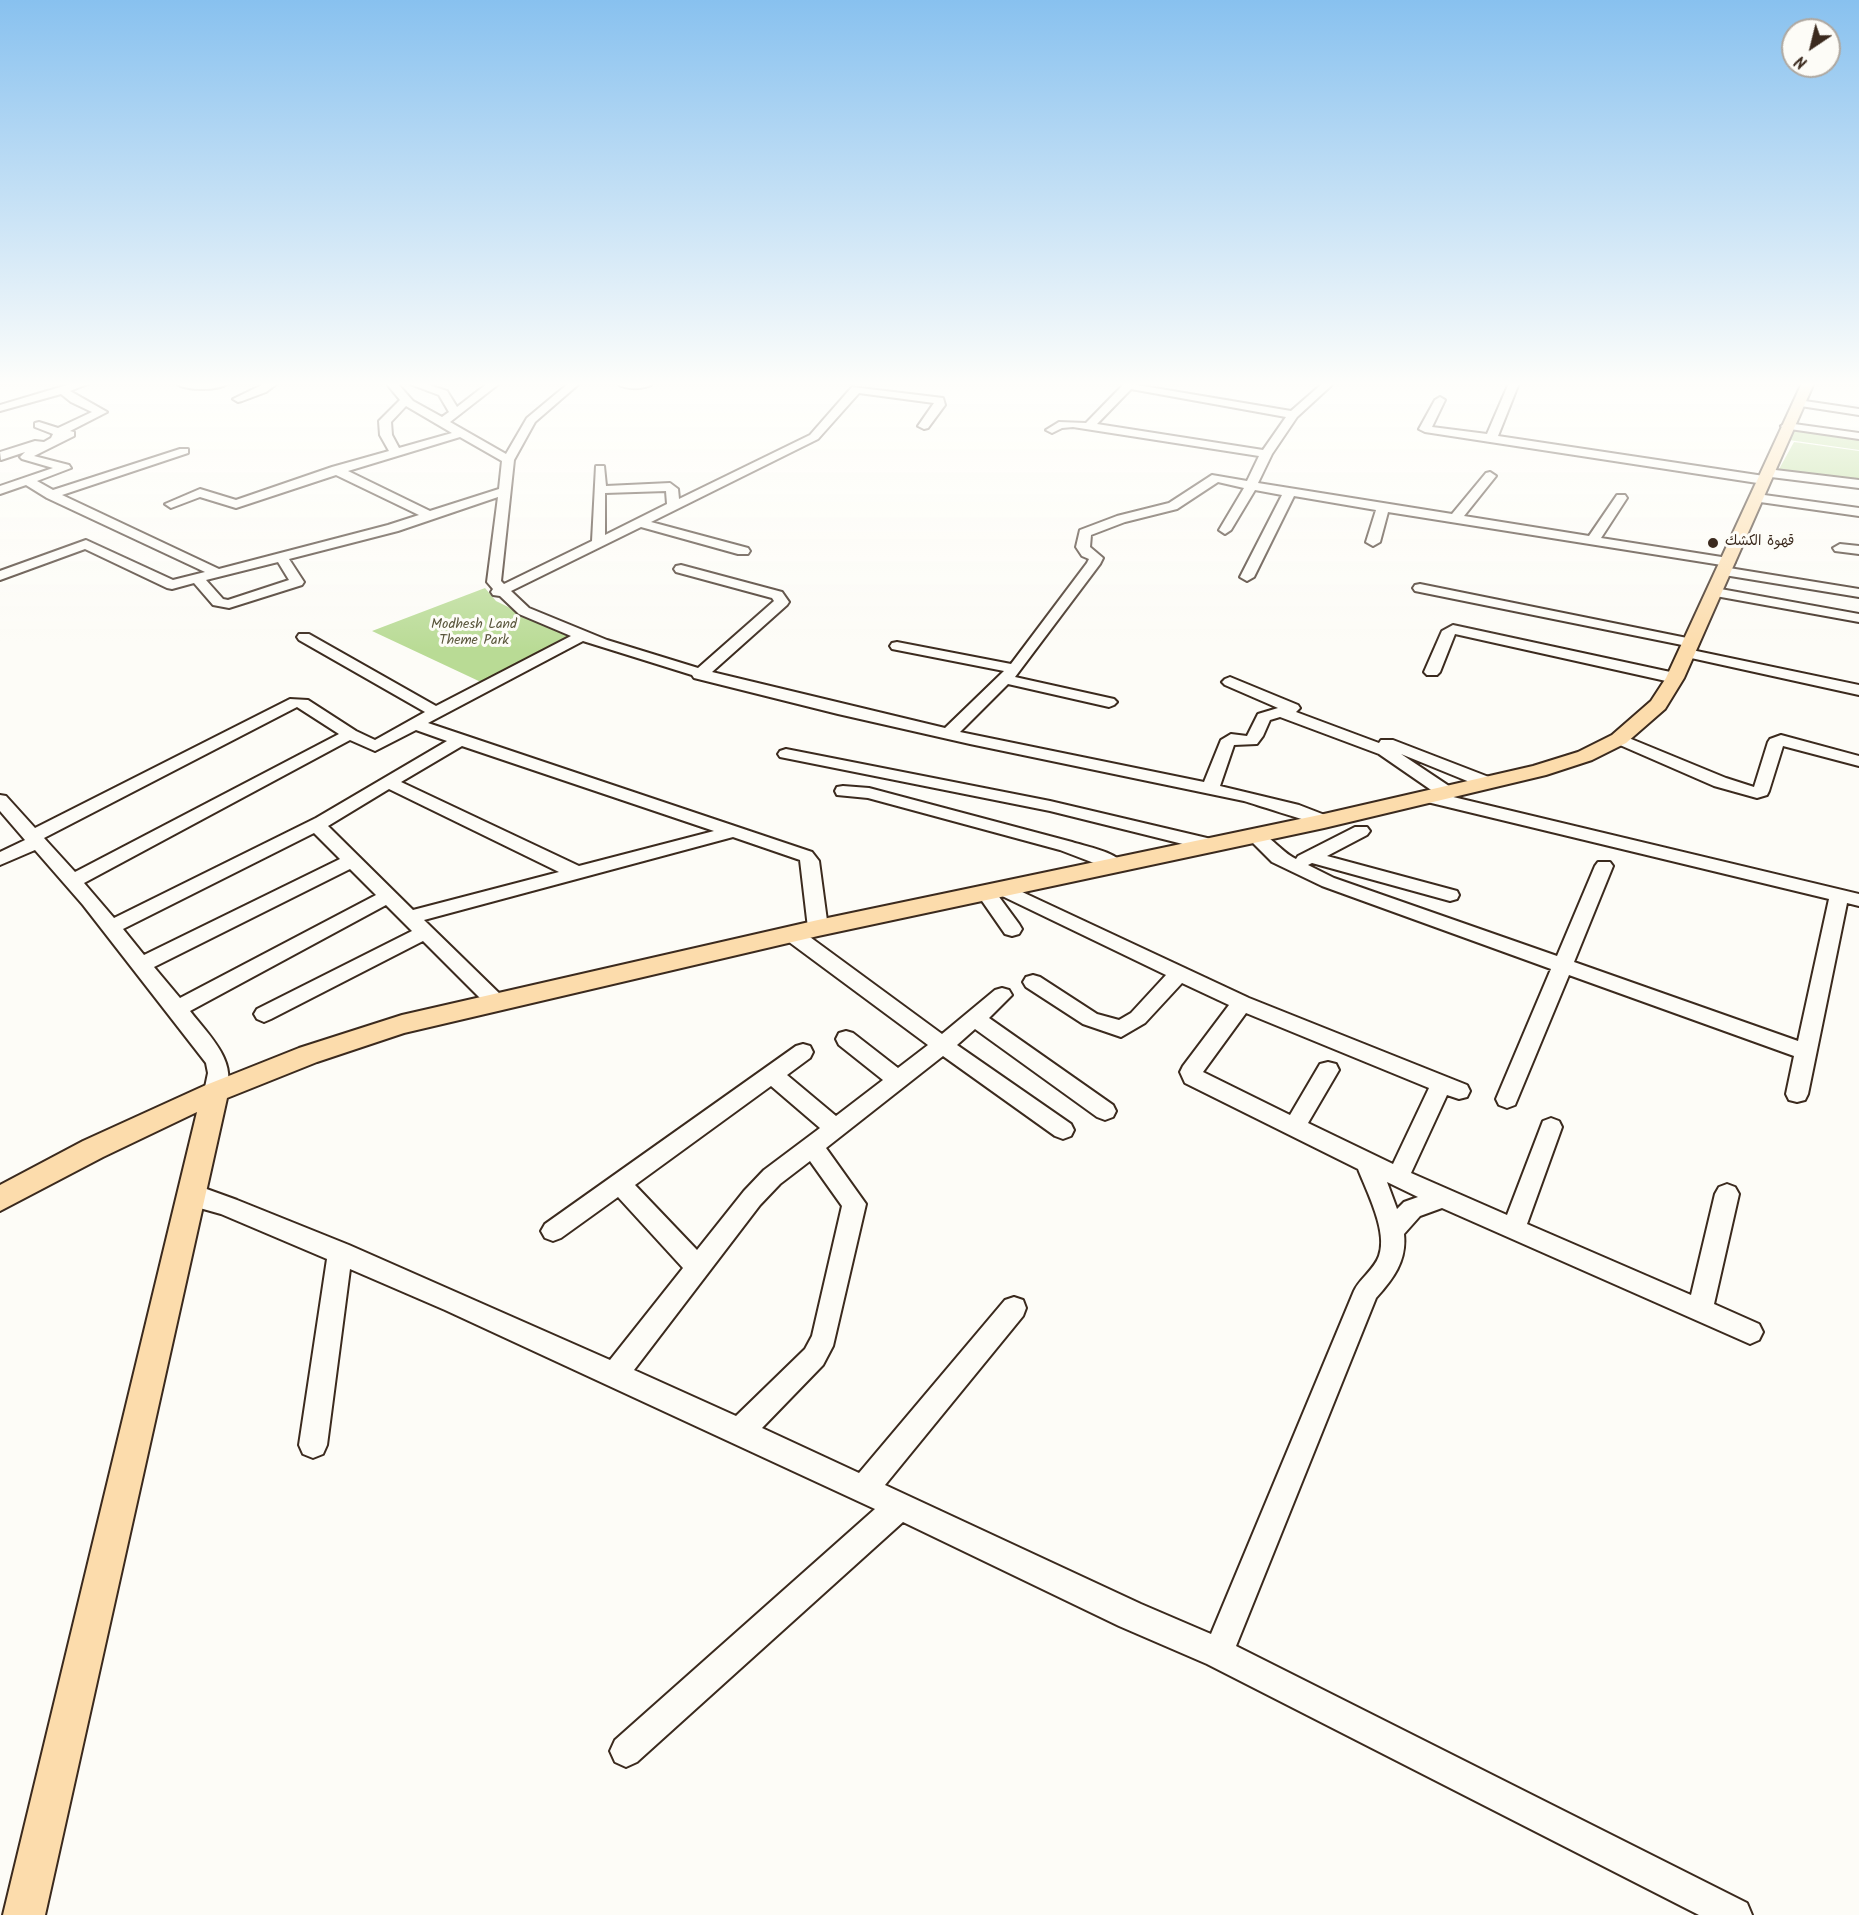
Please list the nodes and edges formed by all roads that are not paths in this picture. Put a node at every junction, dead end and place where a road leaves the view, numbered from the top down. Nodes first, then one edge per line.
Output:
1 (52, 472) edge
2 (117, 472) edge
3 (329, 472) edge
4 (341, 472) edge
5 (506, 472) edge
6 (600, 472) edge
7 (744, 472) edge
8 (1257, 472) edge
9 (1694, 472) edge
10 (1768, 472) edge
11 (1490, 476) dead end
12 (27, 481) junction
13 (1763, 484) junction
14 (1859, 484) edge
15 (1251, 486) junction
16 (0, 490) edge
17 (599, 490) junction
18 (504, 491) junction
19 (1288, 493) junction
20 (51, 495) junction
21 (1621, 498) dead end
22 (171, 504) dead end
23 (1383, 507) junction
24 (673, 508) junction
25 (1859, 513) edge
26 (429, 516) junction
27 (1455, 519) junction
28 (642, 523) junction
29 (1225, 530) dead end
30 (1592, 541) junction
31 (1373, 542) dead end
32 (598, 544) junction
33 (1840, 548) dead end
34 (1859, 550) edge
35 (743, 551) dead end
36 (282, 558) junction
37 (681, 569) dead end
38 (218, 573) junction
39 (1722, 575) junction
40 (0, 576) edge
41 (1247, 577) dead end
42 (198, 580) junction
43 (1420, 588) dead end
44 (498, 592) junction
45 (1859, 593) edge
46 (1859, 618) edge
47 (581, 636) junction
48 (304, 637) dead end
49 (897, 646) dead end
50 (1689, 648) junction
51 (1432, 672) dead end
52 (1010, 674) junction
53 (699, 675) junction
54 (1675, 678) junction
55 (1230, 682) dead end
56 (1859, 690) edge
57 (1109, 702) dead end
58 (436, 712) junction
59 (415, 724) junction
60 (950, 733) junction
61 (350, 734) junction
62 (1619, 739) junction
63 (460, 740) junction
64 (786, 754) dead end
65 (1859, 760) edge
66 (389, 783) junction
67 (1488, 783) junction
68 (1210, 789) junction
69 (843, 791) dead end
70 (1437, 795) junction
71 (0, 800) edge
72 (1324, 821) junction
73 (322, 822) junction
74 (1361, 831) dead end
75 (732, 832) junction
76 (1254, 835) junction
77 (34, 839) junction
78 (1207, 844) junction
79 (1310, 857) junction
80 (0, 859) edge
81 (351, 861) junction
82 (1115, 865) junction
83 (1292, 866) junction
84 (1604, 866) dead end
85 (577, 873) junction
86 (73, 881) junction
87 (996, 892) junction
88 (1450, 895) dead end
89 (388, 896) junction
90 (1849, 897) edge
91 (410, 917) junction
92 (111, 927) junction
93 (818, 928) junction
94 (1012, 928) dead end
95 (425, 932) junction
96 (792, 934) junction
97 (142, 964) junction
98 (1564, 968) junction
99 (1180, 974) junction
100 (1033, 982) dead end
101 (1002, 995) dead end
102 (496, 1002) junction
103 (1242, 1003) junction
104 (177, 1009) junction
105 (264, 1014) dead end
106 (974, 1018) junction
107 (846, 1039) dead end
108 (943, 1045) junction
109 (803, 1052) dead end
110 (1806, 1052) junction
111 (1328, 1070) dead end
112 (772, 1074) junction
113 (898, 1080) junction
114 (215, 1092) junction
115 (1797, 1094) dead end
116 (1507, 1099) dead end
117 (1105, 1111) dead end
118 (1294, 1127) junction
119 (1551, 1127) dead end
120 (836, 1128) junction
121 (1063, 1130) dead end
122 (812, 1146) junction
123 (1367, 1163) junction
124 (1398, 1177) junction
125 (619, 1183) junction
126 (1727, 1194) dead end
127 (190, 1196) junction
128 (1443, 1198) junction
129 (0, 1199) edge
130 (1514, 1228) junction
131 (552, 1231) dead end
132 (1391, 1232) junction
133 (340, 1252) junction
134 (698, 1268) junction
135 (1014, 1308) dead end
136 (1700, 1310) junction
137 (1750, 1332) dead end
138 (614, 1375) junction
139 (740, 1431) junction
140 (313, 1445) dead end
141 (864, 1490) junction
142 (900, 1506) junction
143 (1218, 1653) junction
144 (626, 1750) dead end
145 (24, 1915) edge
146 (1735, 1915) edge

1 - 12 street
2 - 20 street
3 - 22 street
4 - 26 street
5 - 18 street
6 - 17 street
7 - 24 street
8 - 15 street
9 - 13 street
10 - 13 main road
11 - 27 street
12 - 16 street
12 - 20 street
13 - 14 street
13 - 25 street
13 - 39 main road
15 - 19 street
15 - 29 street
15 - 52 street
17 - 24 street
17 - 32 street
18 - 26 street
18 - 44 street
19 - 23 street
19 - 41 street
20 - 38 street
21 - 30 street
23 - 27 street
23 - 31 street
24 - 28 street
26 - 36 street
27 - 30 street
28 - 32 street
28 - 35 street
30 - 39 street
32 - 44 street
33 - 34 street
36 - 38 street
36 - 42 street
37 - 53 street
38 - 42 street
39 - 45 street
39 - 46 street
39 - 50 main road
40 - 42 street
43 - 50 street
44 - 47 street
47 - 53 street
47 - 58 street
48 - 58 street
49 - 52 street
50 - 54 main road
50 - 56 street
51 - 54 street
52 - 57 street
52 - 60 street
53 - 60 street
54 - 62 main road
55 - 67 street
58 - 59 street
59 - 61 street
59 - 63 street
60 - 68 street
61 - 77 street
61 - 86 street
62 - 65 street
62 - 67 main road
63 - 66 street
63 - 75 street
64 - 78 street
66 - 73 street
66 - 85 street
67 - 70 main road
68 - 70 street
68 - 72 street
69 - 82 street
70 - 72 main road
70 - 90 street
71 - 77 street
72 - 76 main road
73 - 81 street
73 - 92 street
74 - 79 street
75 - 85 street
75 - 93 street
76 - 78 main road
76 - 83 street
77 - 80 street
77 - 86 street
78 - 82 main road
79 - 83 street
79 - 88 street
81 - 89 street
81 - 97 street
82 - 87 main road
83 - 98 street
84 - 98 street
85 - 91 street
86 - 92 street
87 - 93 main road
87 - 94 street
87 - 99 street
89 - 91 street
89 - 104 street
90 - 110 street
91 - 95 street
92 - 97 street
93 - 96 main road
95 - 102 street
95 - 105 street
96 - 102 main road
96 - 108 street
97 - 104 street
98 - 110 street
98 - 116 street
99 - 100 street
99 - 103 street
101 - 106 street
102 - 114 main road
103 - 118 street
103 - 124 street
104 - 114 street
106 - 108 street
106 - 117 street
107 - 113 street
108 - 113 street
108 - 121 street
109 - 112 street
110 - 115 street
111 - 118 street
112 - 120 street
112 - 125 street
113 - 120 street
114 - 127 main road
114 - 129 main road
118 - 123 street
119 - 130 street
120 - 122 street
122 - 134 street
122 - 139 street
123 - 124 street
123 - 132 street
124 - 128 street
125 - 131 street
125 - 134 street
126 - 136 street
127 - 133 street
127 - 145 main road
128 - 130 street
128 - 132 street
130 - 136 street
132 - 143 street
133 - 138 street
133 - 140 street
134 - 138 street
135 - 141 street
136 - 137 street
138 - 139 street
139 - 141 street
141 - 142 street
142 - 143 street
142 - 144 street
143 - 146 street

